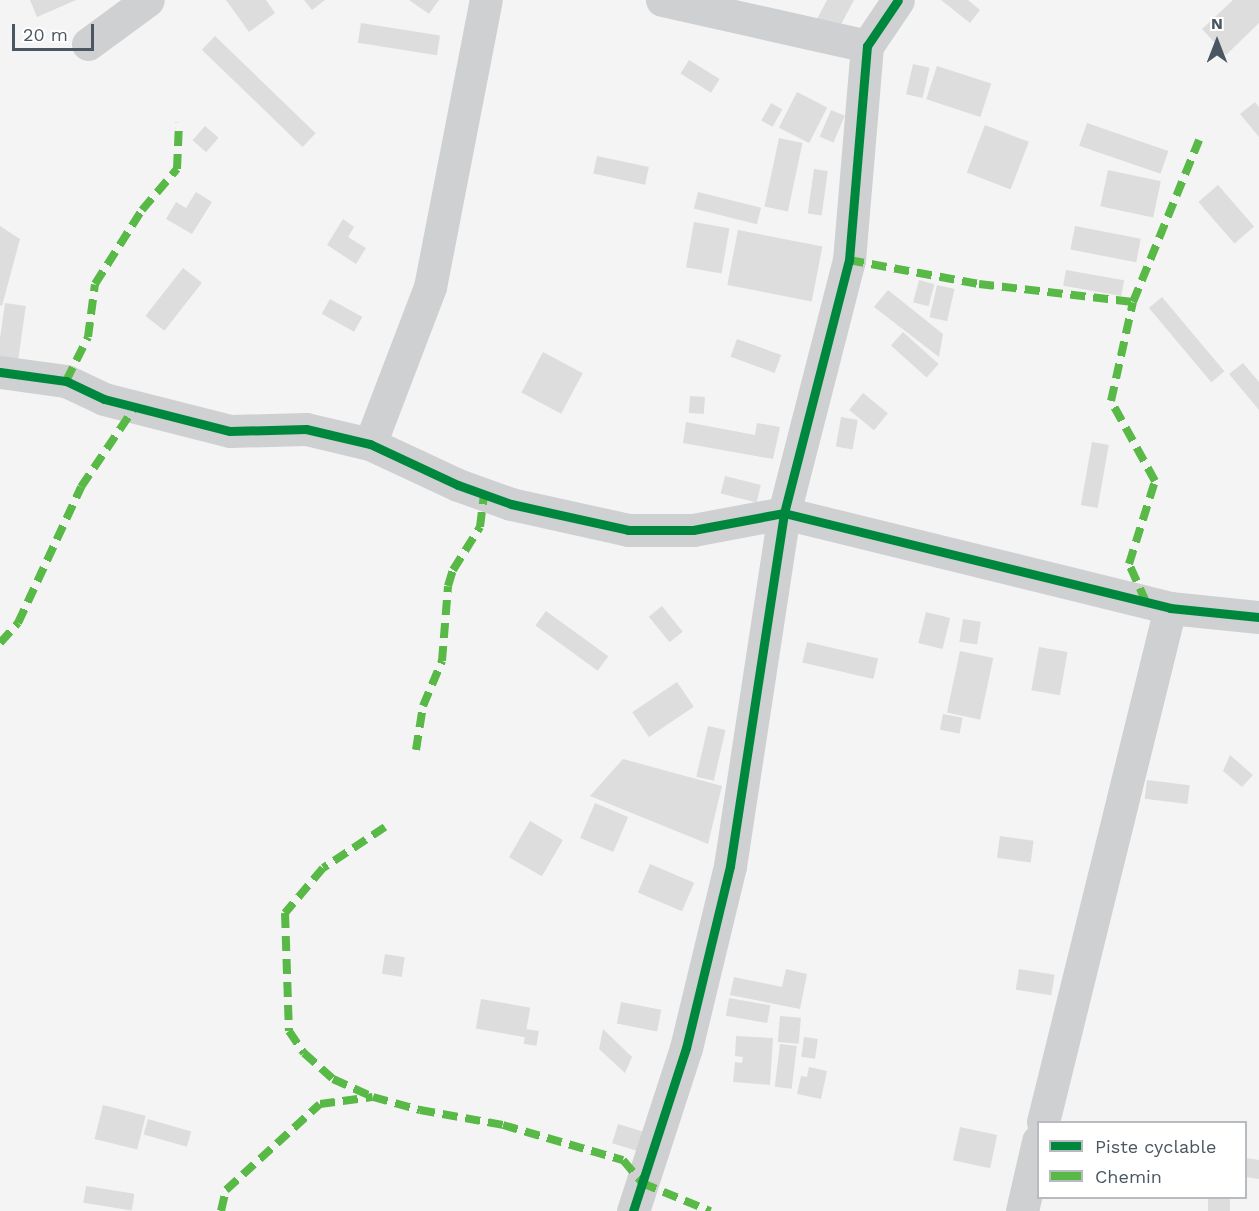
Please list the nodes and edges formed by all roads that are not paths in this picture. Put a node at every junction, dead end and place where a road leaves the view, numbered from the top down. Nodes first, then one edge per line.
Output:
1 (148, 0) edge
2 (486, 0) edge
3 (662, 0) edge
4 (898, 0) edge
5 (88, 44) dead end
6 (867, 46) junction
7 (0, 372) edge
8 (370, 444) junction
9 (784, 513) junction
10 (1170, 608) junction
11 (1259, 617) edge
12 (1043, 1121) edge
13 (1037, 1145) edge
14 (633, 1211) edge
15 (1022, 1211) edge

1 - 5 street
2 - 8 street
3 - 6 street
4 - 6 street
6 - 9 street
7 - 8 street
8 - 9 street
9 - 10 street
9 - 14 street
10 - 11 street
10 - 12 street
13 - 15 street

